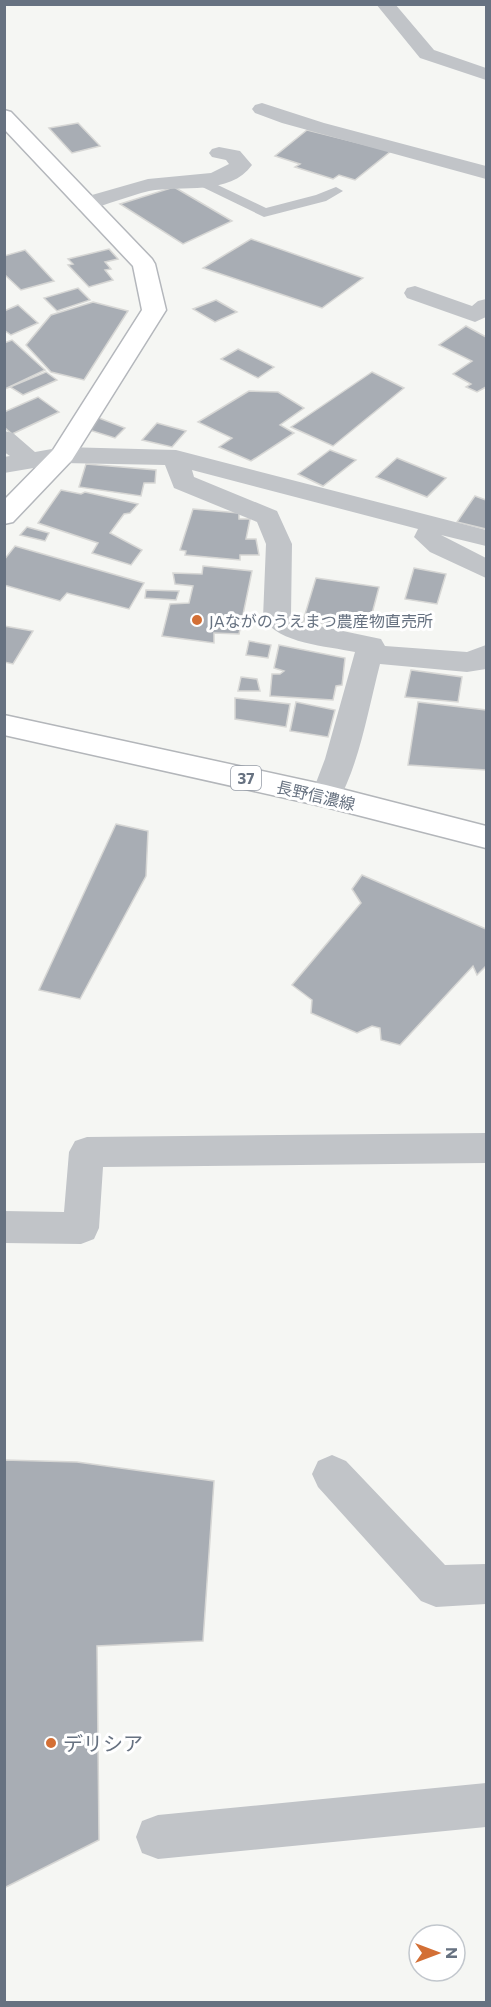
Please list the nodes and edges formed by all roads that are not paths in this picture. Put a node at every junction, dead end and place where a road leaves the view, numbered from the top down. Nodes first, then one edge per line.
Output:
1 (385, 4) edge
2 (486, 74) edge
3 (262, 109) dead end
4 (4, 116) edge
5 (219, 153) dead end
6 (486, 173) edge
7 (198, 180) junction
8 (336, 191) dead end
9 (86, 204) junction
10 (415, 293) dead end
11 (486, 306) edge
12 (4, 438) edge
13 (63, 455) junction
14 (176, 458) junction
15 (30, 461) junction
16 (4, 465) edge
17 (4, 516) edge
18 (434, 524) junction
19 (486, 538) edge
20 (486, 569) edge
21 (368, 654) junction
22 (486, 655) edge
23 (4, 725) edge
24 (326, 796) junction
25 (486, 837) edge
26 (486, 1148) edge
27 (4, 1227) edge
28 (332, 1474) dead end
29 (486, 1584) edge
30 (486, 1805) edge
31 (158, 1837) dead end

1 - 2 street
3 - 6 street
4 - 9 street
5 - 7 street
7 - 8 lane
7 - 9 street
9 - 13 street
10 - 11 street
12 - 15 street
13 - 14 street
13 - 15 street
13 - 17 street
14 - 18 street
14 - 21 street
15 - 16 street
18 - 19 street
18 - 20 street
21 - 22 street
21 - 24 street
23 - 24 street, 長野信濃線 / 37
24 - 25 street, 長野信濃線 / 37
26 - 27 street
28 - 29 street
30 - 31 street

